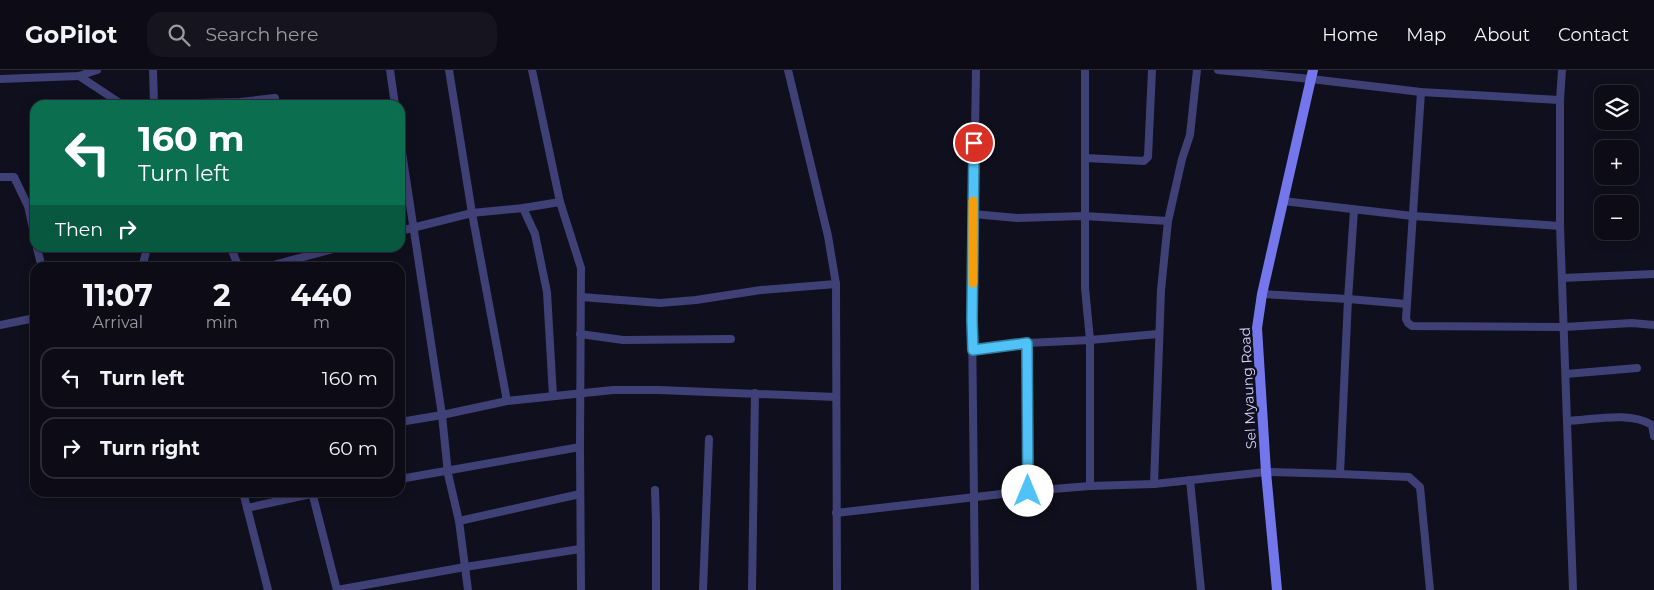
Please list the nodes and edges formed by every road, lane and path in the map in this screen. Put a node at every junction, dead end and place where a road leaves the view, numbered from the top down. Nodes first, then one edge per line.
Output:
1 (94, 70) edge
2 (153, 70) edge
3 (390, 70) edge
4 (448, 70) edge
5 (532, 70) edge
6 (788, 70) edge
7 (976, 70) edge
8 (1085, 70) edge
9 (1152, 70) edge
10 (1197, 70) edge
11 (1218, 70) edge
12 (1562, 70) edge
13 (1312, 74) edge
14 (79, 76) junction
15 (0, 78) edge
16 (1421, 92) junction
17 (274, 98) dead end
18 (116, 100) edge
19 (154, 100) edge
20 (257, 100) edge
21 (394, 100) edge
22 (1560, 100) junction
23 (1085, 158) junction
24 (405, 173) edge
25 (0, 176) edge
26 (1283, 201) junction
27 (560, 202) junction
28 (523, 208) junction
29 (1354, 210) junction
30 (472, 213) junction
31 (973, 214) junction
32 (30, 215) edge
33 (1084, 216) junction
34 (1413, 216) junction
35 (1168, 221) junction
36 (1560, 226) junction
37 (413, 227) junction
38 (405, 229) edge
39 (322, 252) edge
40 (284, 262) edge
41 (1654, 274) edge
42 (1562, 278) junction
43 (836, 284) junction
44 (1262, 294) junction
45 (580, 297) junction
46 (1348, 299) junction
47 (1407, 304) junction
48 (30, 319) edge
49 (0, 325) edge
50 (1654, 325) edge
51 (1564, 327) junction
52 (580, 334) junction
53 (1158, 334) junction
54 (731, 339) dead end
55 (1090, 340) junction
56 (1027, 343) junction
57 (973, 350) junction
58 (1637, 368) dead end
59 (1566, 374) junction
60 (755, 393) junction
61 (580, 394) junction
62 (553, 396) junction
63 (836, 397) junction
64 (507, 401) junction
65 (442, 415) junction
66 (405, 421) edge
67 (1567, 421) junction
68 (1654, 436) edge
69 (709, 439) dead end
70 (580, 447) junction
71 (448, 470) junction
72 (1266, 472) junction
73 (1340, 474) junction
74 (405, 477) edge
75 (1190, 480) junction
76 (1154, 484) junction
77 (1090, 486) junction
78 (655, 490) dead end
79 (1028, 491) junction
80 (580, 494) junction
81 (244, 497) edge
82 (297, 497) edge
83 (316, 497) edge
84 (974, 498) junction
85 (247, 508) junction
86 (836, 513) junction
87 (459, 521) junction
88 (580, 549) junction
89 (465, 567) junction
90 (268, 590) edge
91 (337, 590) edge
92 (468, 590) edge
93 (581, 590) edge
94 (656, 590) edge
95 (703, 590) edge
96 (752, 590) edge
97 (837, 590) edge
98 (975, 590) edge
99 (1201, 590) edge
100 (1276, 590) edge
101 (1430, 590) edge
102 (1573, 590) edge

1 - 14 street
2 - 19 street
3 - 21 street
4 - 30 street
5 - 27 street
6 - 43 street
7 - 31 street
8 - 23 street
9 - 23 street
10 - 35 street
11 - 13 street
12 - 22 street
13 - 16 street
13 - 26 main road, Sel Myaung Road
14 - 15 street
14 - 18 street
16 - 22 street
16 - 34 street
17 - 20 street
22 - 36 street
23 - 33 street
24 - 37 street
25 - 32 street
26 - 29 street
26 - 44 main road, Sel Myaung Road
27 - 28 street
27 - 45 street
28 - 30 street
28 - 62 street
29 - 34 street
29 - 46 street
30 - 37 street
30 - 64 street
31 - 33 street
31 - 57 street
33 - 35 street
33 - 55 street
34 - 36 street
34 - 47 street
35 - 53 street
36 - 42 street
37 - 38 street
37 - 65 street
39 - 40 street
41 - 42 street
42 - 51 street
43 - 45 street
43 - 63 street
44 - 46 street
44 - 72 main road, Sel Myaung Road
45 - 52 street
46 - 47 street
46 - 73 street
47 - 51 street
48 - 49 street
50 - 51 street
51 - 59 street
52 - 54 street
52 - 61 street
53 - 55 street
53 - 76 street
55 - 56 street
55 - 77 street
56 - 57 street
56 - 79 street
57 - 84 street
58 - 59 street
59 - 67 street
60 - 61 street
60 - 63 street
60 - 96 street
61 - 62 street
61 - 70 street
62 - 64 street
63 - 86 street
64 - 65 street
65 - 66 street
65 - 71 street
67 - 68 street
67 - 102 street
69 - 95 street
70 - 71 street
70 - 80 street
71 - 74 street
71 - 87 street
72 - 73 street
72 - 75 street
72 - 100 main road, Sel Myaung Road
73 - 101 street
75 - 76 street
75 - 99 street
76 - 77 street
77 - 79 street
78 - 94 street
79 - 84 street
80 - 87 street
80 - 88 street
81 - 85 street
82 - 85 street
83 - 91 street
84 - 86 street
84 - 98 street
85 - 90 street
86 - 97 street
87 - 89 street
88 - 89 street
88 - 93 street
89 - 91 street
89 - 92 street

